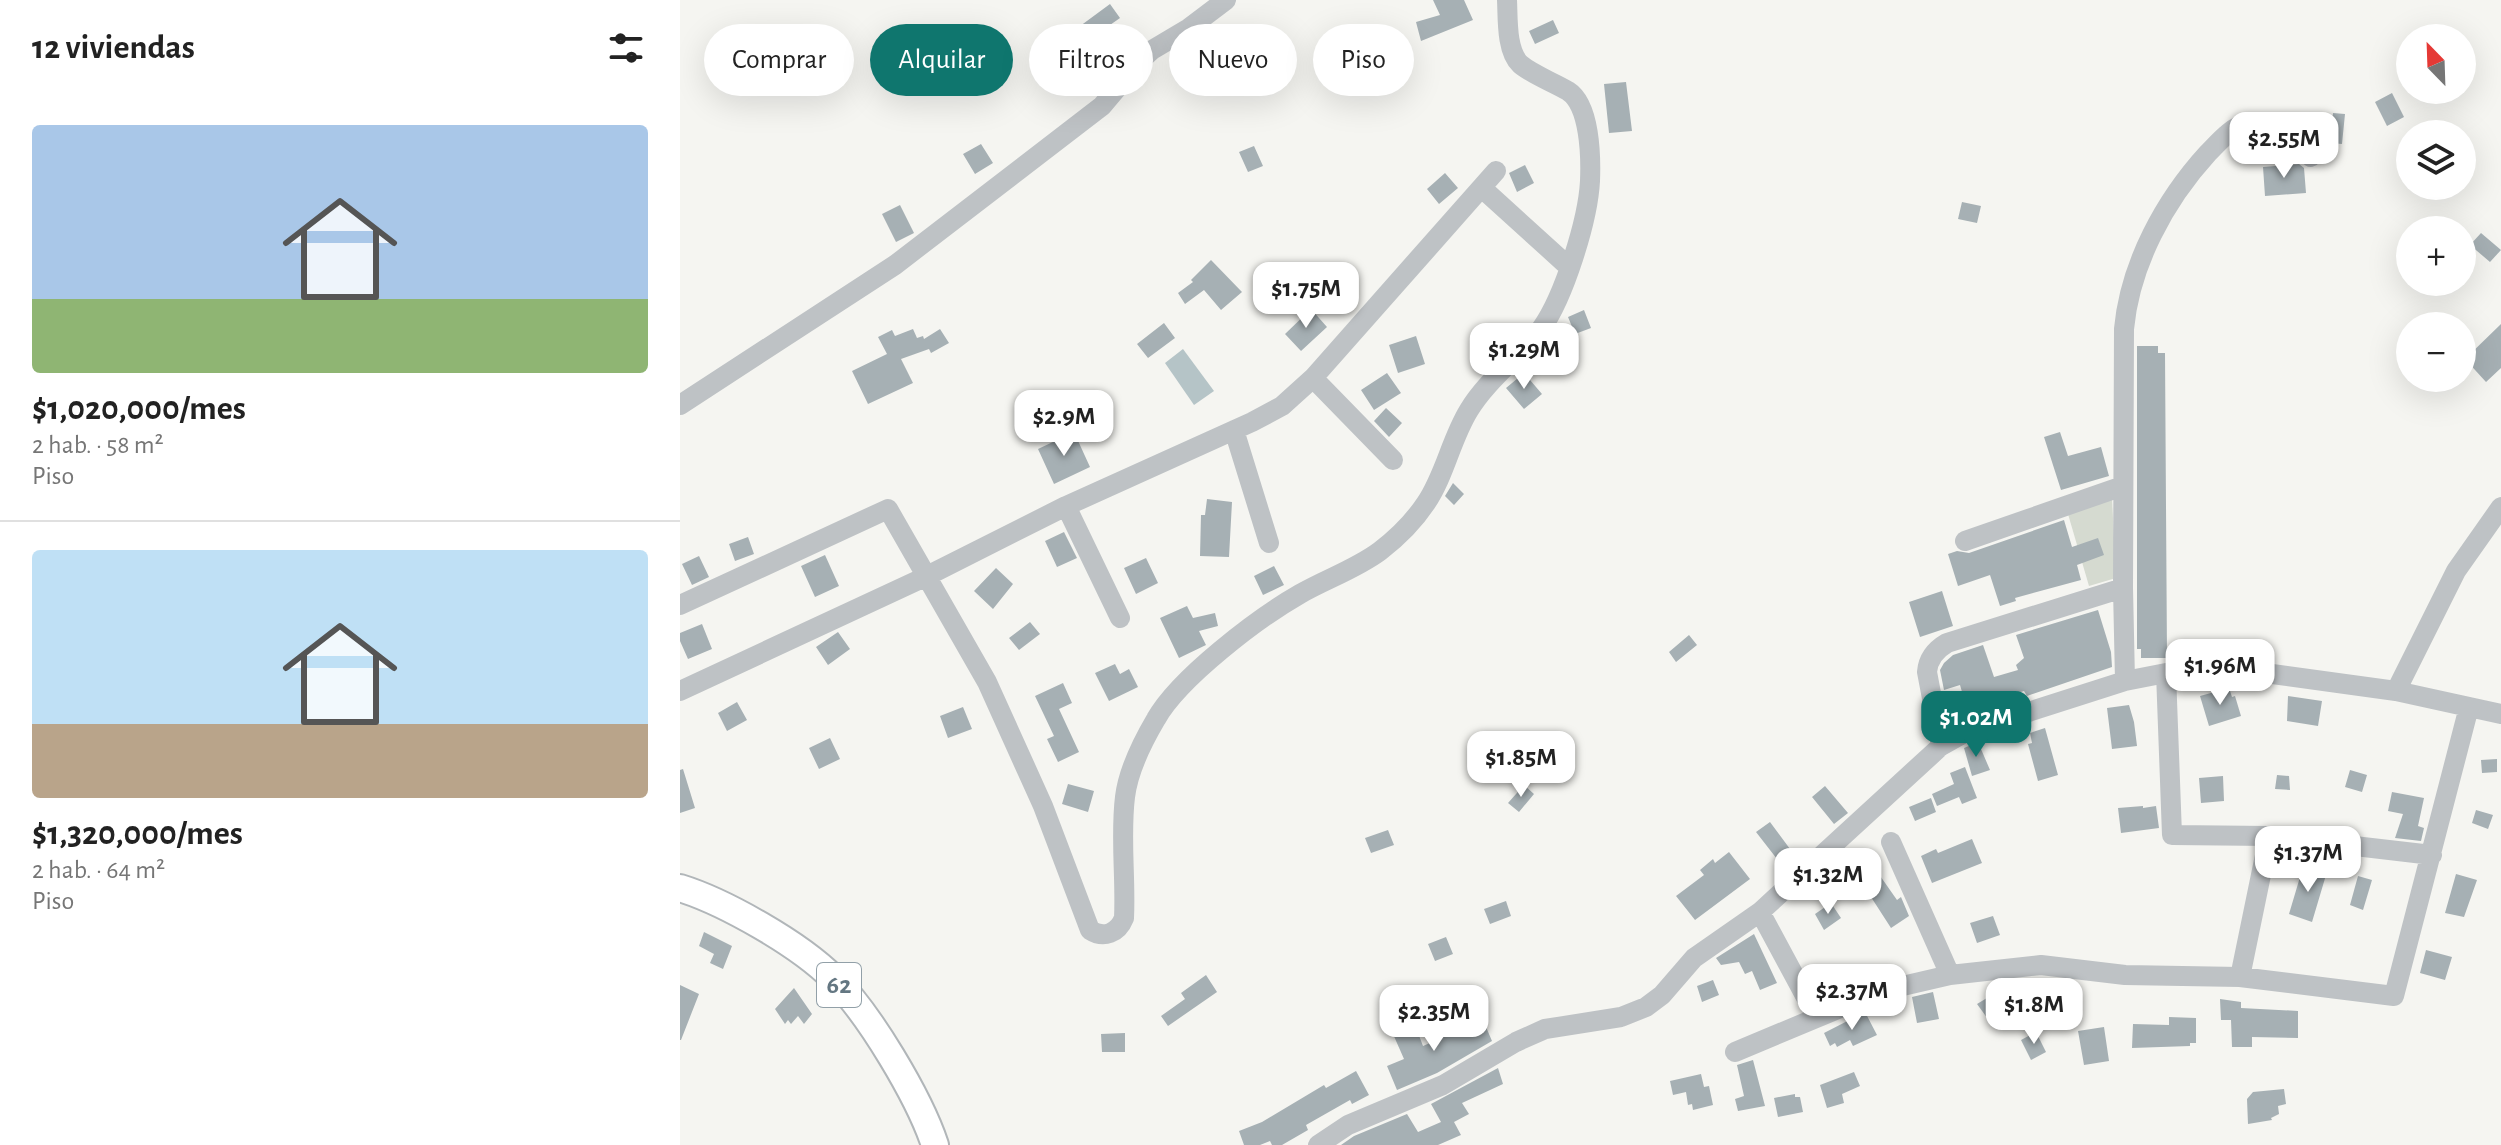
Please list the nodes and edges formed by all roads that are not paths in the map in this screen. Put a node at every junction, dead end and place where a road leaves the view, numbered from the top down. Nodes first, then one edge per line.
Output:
1 (1226, 0) edge
2 (1507, 0) edge
3 (2311, 157) dead end
4 (1496, 171) dead end
5 (1483, 189) junction
6 (1569, 267) junction
7 (1313, 378) junction
8 (680, 405) edge
9 (1234, 430) junction
10 (1393, 460) dead end
11 (2123, 486) junction
12 (1066, 506) junction
13 (2501, 507) edge
14 (1965, 541) dead end
15 (1269, 543) dead end
16 (925, 577) junction
17 (2123, 588) junction
18 (680, 605) edge
19 (1120, 618) dead end
20 (2166, 673) junction
21 (2125, 681) junction
22 (680, 691) edge
23 (2396, 691) junction
24 (2469, 707) junction
25 (2501, 714) edge
26 (1941, 746) junction
27 (2269, 836) junction
28 (1891, 842) dead end
29 (2432, 855) junction
30 (680, 888) edge
31 (1760, 912) junction
32 (1950, 975) junction
33 (2240, 977) junction
34 (1816, 1016) junction
35 (1735, 1052) dead end
36 (935, 1145) edge
37 (1318, 1145) edge

1 - 8 street
2 - 6 street
3 - 11 street
4 - 5 street
5 - 6 street
5 - 7 street
6 - 16 street
7 - 9 street
7 - 10 street
9 - 12 street
9 - 15 street
11 - 14 street
11 - 17 street
12 - 16 street
12 - 19 street
13 - 23 street
16 - 18 street
16 - 22 street
17 - 21 street
17 - 26 street
20 - 21 street
20 - 23 street
20 - 27 street
21 - 26 street
23 - 24 street
24 - 25 street
24 - 29 street
26 - 31 street
27 - 29 street
27 - 33 street
28 - 32 street
29 - 33 street
30 - 36 main road, 62
31 - 34 street
31 - 37 street
32 - 33 street
32 - 34 street
34 - 35 street

